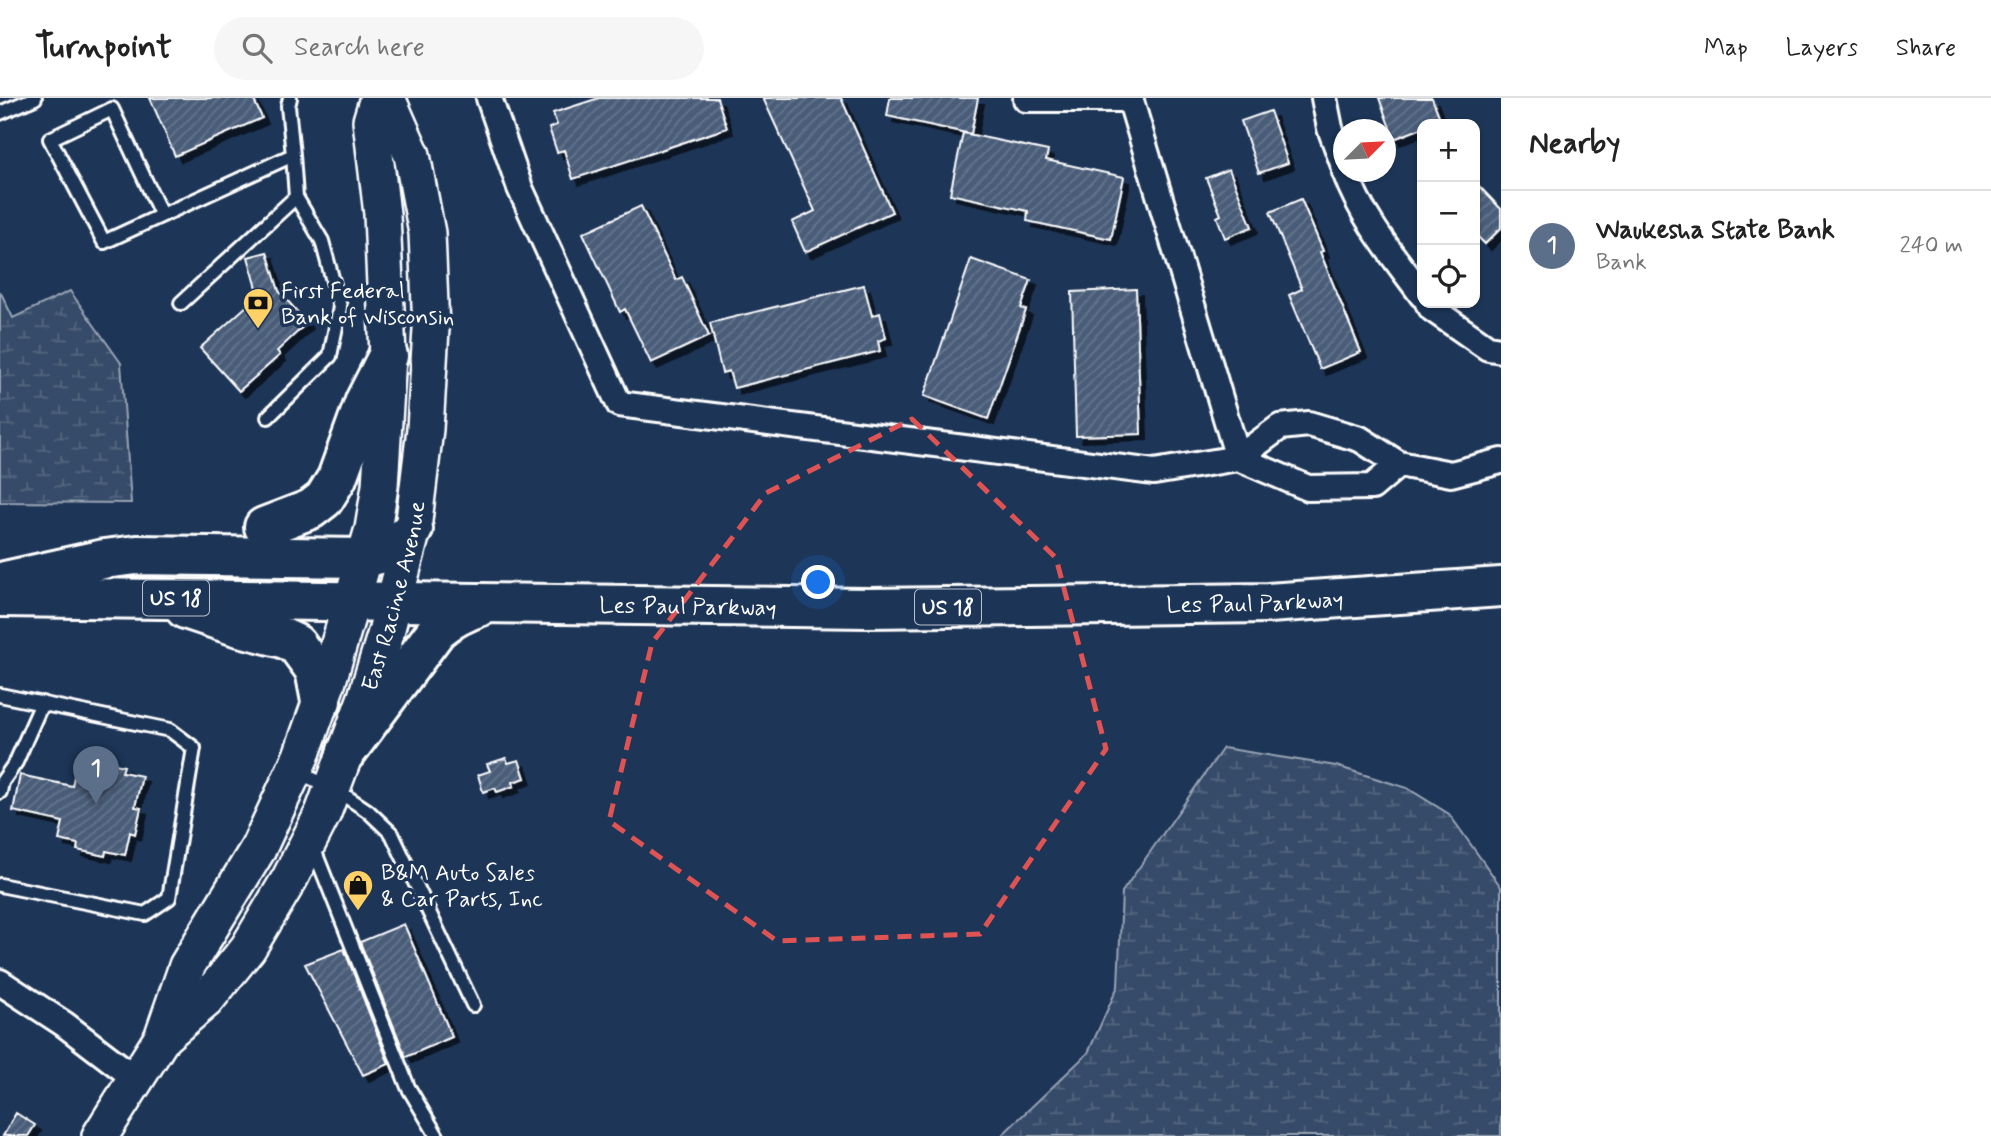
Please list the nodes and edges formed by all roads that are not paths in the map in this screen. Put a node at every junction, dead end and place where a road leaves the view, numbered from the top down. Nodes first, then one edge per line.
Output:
1 (35, 98) edge
2 (290, 98) edge
3 (378, 98) edge
4 (387, 98) edge
5 (489, 98) edge
6 (1324, 98) edge
7 (1026, 99) edge
8 (1131, 99) edge
9 (0, 113) edge
10 (1333, 137) edge
11 (293, 155) junction
12 (1349, 182) edge
13 (296, 197) junction
14 (160, 214) junction
15 (1417, 289) edge
16 (181, 303) dead end
17 (1434, 308) edge
18 (1501, 350) edge
19 (388, 356) junction
20 (268, 417) dead end
21 (1238, 458) junction
22 (1501, 461) edge
23 (1399, 464) junction
24 (264, 527) dead end
25 (413, 529) junction
26 (369, 543) junction
27 (0, 583) edge
28 (399, 583) junction
29 (1501, 587) edge
30 (0, 597) edge
31 (153, 598) junction
32 (352, 600) junction
33 (495, 602) junction
34 (0, 695) edge
35 (321, 701) junction
36 (42, 703) junction
37 (347, 751) junction
38 (294, 771) junction
39 (333, 788) junction
40 (0, 792) edge
41 (310, 840) junction
42 (1, 885) edge
43 (0, 982) edge
44 (473, 1005) dead end
45 (162, 1038) junction
46 (136, 1079) junction
47 (100, 1136) edge
48 (437, 1136) edge

1 - 9 lane
2 - 11 lane
3 - 19 main road, East Racine Avenue
4 - 25 main road, East Racine Avenue
5 - 21 street
6 - 10 street
7 - 8 street
8 - 21 street
11 - 13 lane
11 - 14 lane
12 - 15 street
13 - 16 lane
13 - 20 lane
14 - 14 lane
17 - 18 street
19 - 24 main road
19 - 26 main road, East Racine Avenue
21 - 23 street
21 - 23 street
22 - 23 street
25 - 26 main road
25 - 28 main road, East Racine Avenue
26 - 27 main road
26 - 32 main road, East Racine Avenue
28 - 32 main road, Les Paul Parkway / US 18
28 - 33 main road, Les Paul Parkway / US 18
28 - 37 main road, East Racine Avenue
29 - 33 main road, Les Paul Parkway / US 18
30 - 31 main road, Les Paul Parkway / US 18
31 - 32 main road, Les Paul Parkway / US 18
31 - 35 main road
32 - 35 main road, East Racine Avenue
33 - 37 main road
34 - 36 lane
35 - 38 main road, East Racine Avenue
36 - 40 lane
36 - 42 lane
37 - 39 main road, East Racine Avenue
38 - 39 lane
38 - 45 main road, East Racine Avenue
39 - 41 main road, East Racine Avenue
39 - 44 lane
41 - 45 main road, East Racine Avenue
41 - 48 lane
43 - 46 street
45 - 46 main road, East Racine Avenue
46 - 47 main road, East Racine Avenue

